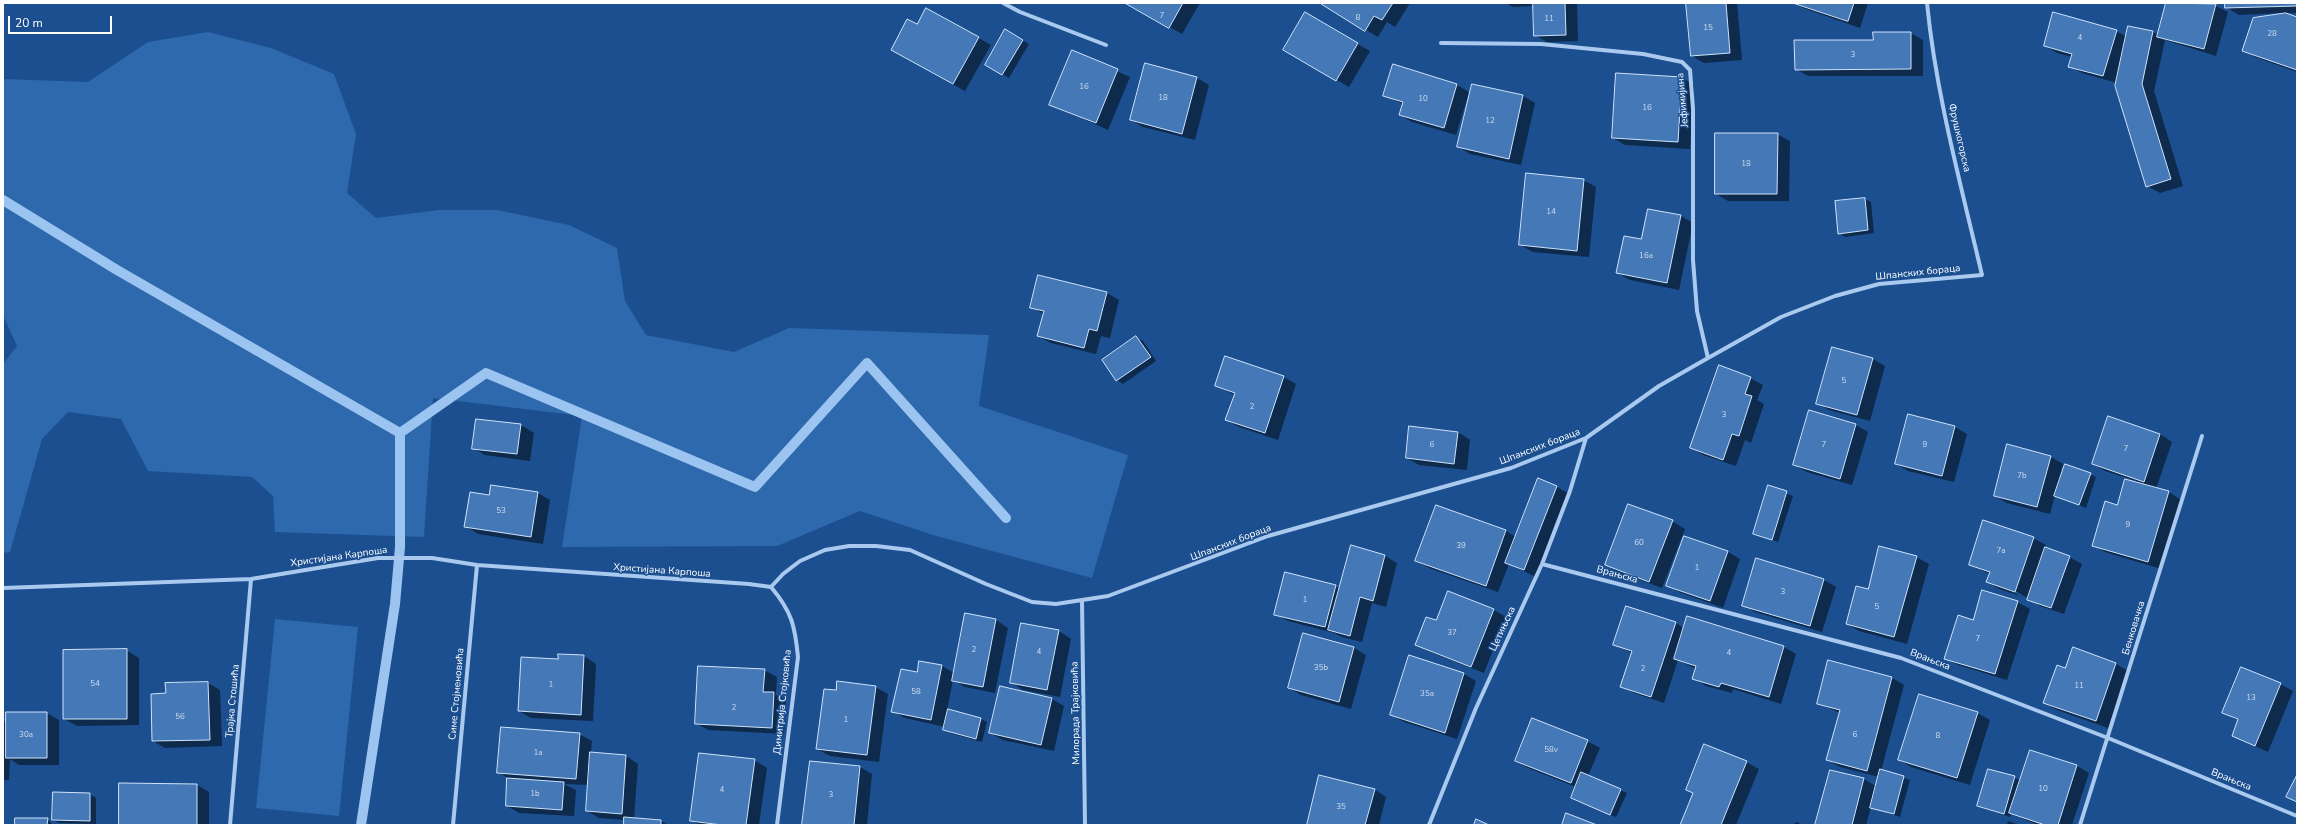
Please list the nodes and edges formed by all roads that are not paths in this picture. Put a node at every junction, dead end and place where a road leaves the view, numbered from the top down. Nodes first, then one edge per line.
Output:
1 (1003, 3) edge
2 (1927, 3) edge
3 (1440, 43) dead end
4 (1106, 45) dead end
5 (1982, 275) joint
6 (1708, 358) junction
7 (2202, 436) dead end
8 (1586, 438) junction
9 (1542, 564) junction
10 (477, 565) junction
11 (251, 579) junction
12 (772, 587) junction
13 (3, 588) edge
14 (1082, 601) junction
15 (2108, 738) junction
16 (2297, 816) edge
17 (230, 825) edge
18 (453, 825) edge
19 (777, 825) edge
20 (1085, 825) edge
21 (1429, 825) edge
22 (2080, 825) edge

1 - 4 street
2 - 5 street, Фрушкогорска
3 - 6 street, Јефимијина
5 - 6 street, Шпанских бораца
6 - 8 street, Шпанских бораца
7 - 15 street, Бенковачка
8 - 9 street, Цетињска
8 - 14 street, Шпанских бораца
9 - 15 street, Врањска
9 - 21 street, Цетињска
10 - 11 street, Христијана Карпоша
10 - 12 street, Христијана Карпоша
10 - 18 street, Симе Стојменовића
11 - 13 street, Христијана Карпоша
11 - 17 street, Трајка Стошића
12 - 14 street, Шпанских бораца
12 - 19 street, Димитрија Стојковића
14 - 20 street, Милорада Трајковића
15 - 16 street, Врањска
15 - 22 street, Бенковачка

